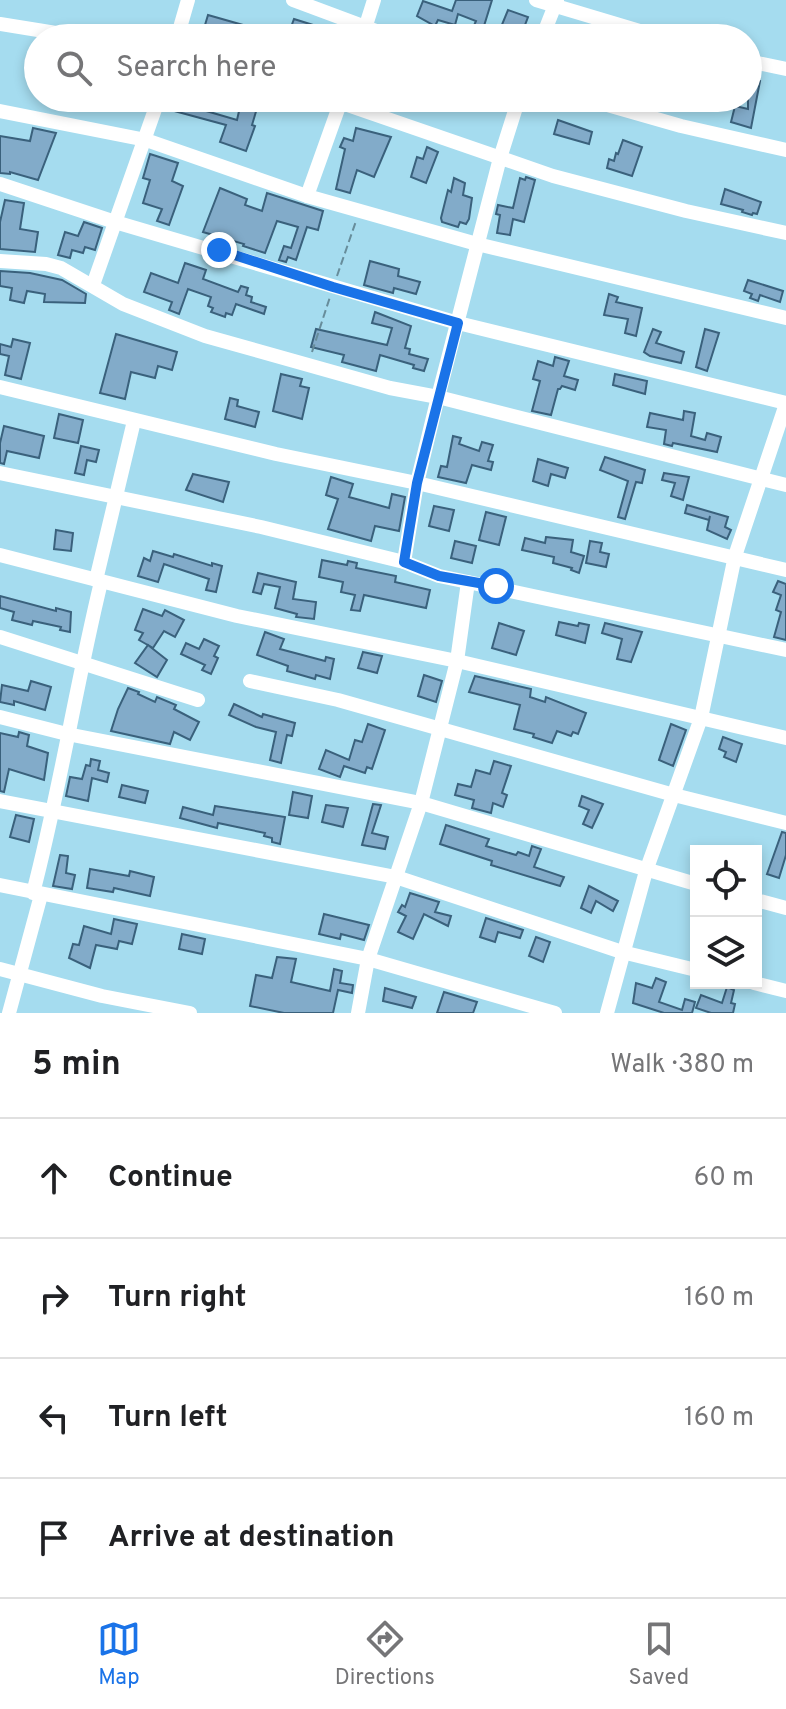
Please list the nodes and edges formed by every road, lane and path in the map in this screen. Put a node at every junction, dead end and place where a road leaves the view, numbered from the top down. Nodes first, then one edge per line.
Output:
1 (188, 0) edge
2 (293, 0) edge
3 (374, 0) edge
4 (536, 0) edge
5 (556, 3) edge
6 (0, 24) edge
7 (181, 24) edge
8 (345, 24) edge
9 (367, 24) edge
10 (548, 24) edge
11 (620, 24) edge
12 (24, 28) edge
13 (762, 64) edge
14 (786, 69) edge
15 (0, 111) edge
16 (155, 112) edge
17 (332, 112) edge
18 (372, 112) edge
19 (515, 112) edge
20 (632, 112) edge
21 (146, 140) junction
22 (786, 150) edge
23 (500, 158) junction
24 (0, 184) edge
25 (307, 196) junction
26 (115, 222) junction
27 (786, 233) edge
28 (477, 244) junction
29 (0, 261) edge
30 (93, 285) junction
31 (786, 318) edge
32 (458, 323) junction
33 (0, 387) edge
34 (438, 397) junction
35 (786, 404) edge
36 (134, 421) junction
37 (0, 473) edge
38 (760, 477) junction
39 (417, 483) junction
40 (786, 485) edge
41 (116, 498) junction
42 (0, 555) edge
43 (735, 556) junction
44 (404, 562) junction
45 (786, 570) edge
46 (99, 581) junction
47 (468, 582) junction
48 (720, 634) junction
49 (0, 637) edge
50 (786, 650) edge
51 (457, 661) junction
52 (82, 663) junction
53 (250, 681) dead end
54 (198, 700) dead end
55 (0, 717) edge
56 (701, 718) junction
57 (438, 729) junction
58 (67, 734) junction
59 (786, 738) edge
60 (674, 795) junction
61 (0, 801) edge
62 (421, 803) junction
63 (54, 813) junction
64 (786, 823) edge
65 (646, 871) junction
66 (396, 877) junction
67 (690, 882) edge
68 (0, 885) edge
69 (37, 894) junction
70 (762, 902) edge
71 (786, 908) edge
72 (622, 952) junction
73 (368, 959) junction
74 (0, 969) edge
75 (690, 969) edge
76 (20, 974) junction
77 (762, 985) edge
78 (786, 991) edge
79 (9, 1013) edge
80 (190, 1013) edge
81 (358, 1013) edge
82 (555, 1013) edge
83 (607, 1013) edge

1 - 7 street
2 - 8 street
3 - 9 street
4 - 5 street
5 - 10 street
5 - 11 street
6 - 12 street
13 - 14 street
15 - 21 street
16 - 21 street
17 - 25 street
18 - 23 street
19 - 23 street
20 - 22 street
21 - 25 street
21 - 26 street
23 - 27 street
23 - 28 street
24 - 26 street
25 - 28 street
26 - 30 street
26 - 32 street
28 - 31 street
28 - 32 street
29 - 30 street
30 - 34 street
32 - 34 street
32 - 35 street
33 - 36 street
34 - 38 street
34 - 39 street
35 - 38 street
36 - 39 street
36 - 41 street
37 - 41 street
38 - 40 street
38 - 43 street
39 - 43 street
39 - 44 street
41 - 44 street
41 - 46 street
42 - 46 street
43 - 45 street
43 - 48 street
44 - 47 street
46 - 51 street
46 - 52 street
47 - 48 street
47 - 51 street
48 - 50 street
48 - 56 street
49 - 52 street
51 - 56 street
51 - 57 street
52 - 54 street
52 - 58 street
53 - 57 street
55 - 58 street
56 - 59 street
56 - 60 street
57 - 60 street
57 - 62 street
58 - 62 street
58 - 63 street
60 - 64 street
60 - 65 street
61 - 63 street
62 - 65 street
62 - 66 street
63 - 66 street
63 - 69 street
65 - 67 street
65 - 72 street
66 - 72 street
66 - 73 street
68 - 69 street
69 - 73 street
69 - 76 street
70 - 71 street
72 - 75 street
72 - 83 street
73 - 81 street
73 - 82 street
74 - 76 street
76 - 79 street
76 - 80 street
77 - 78 street

